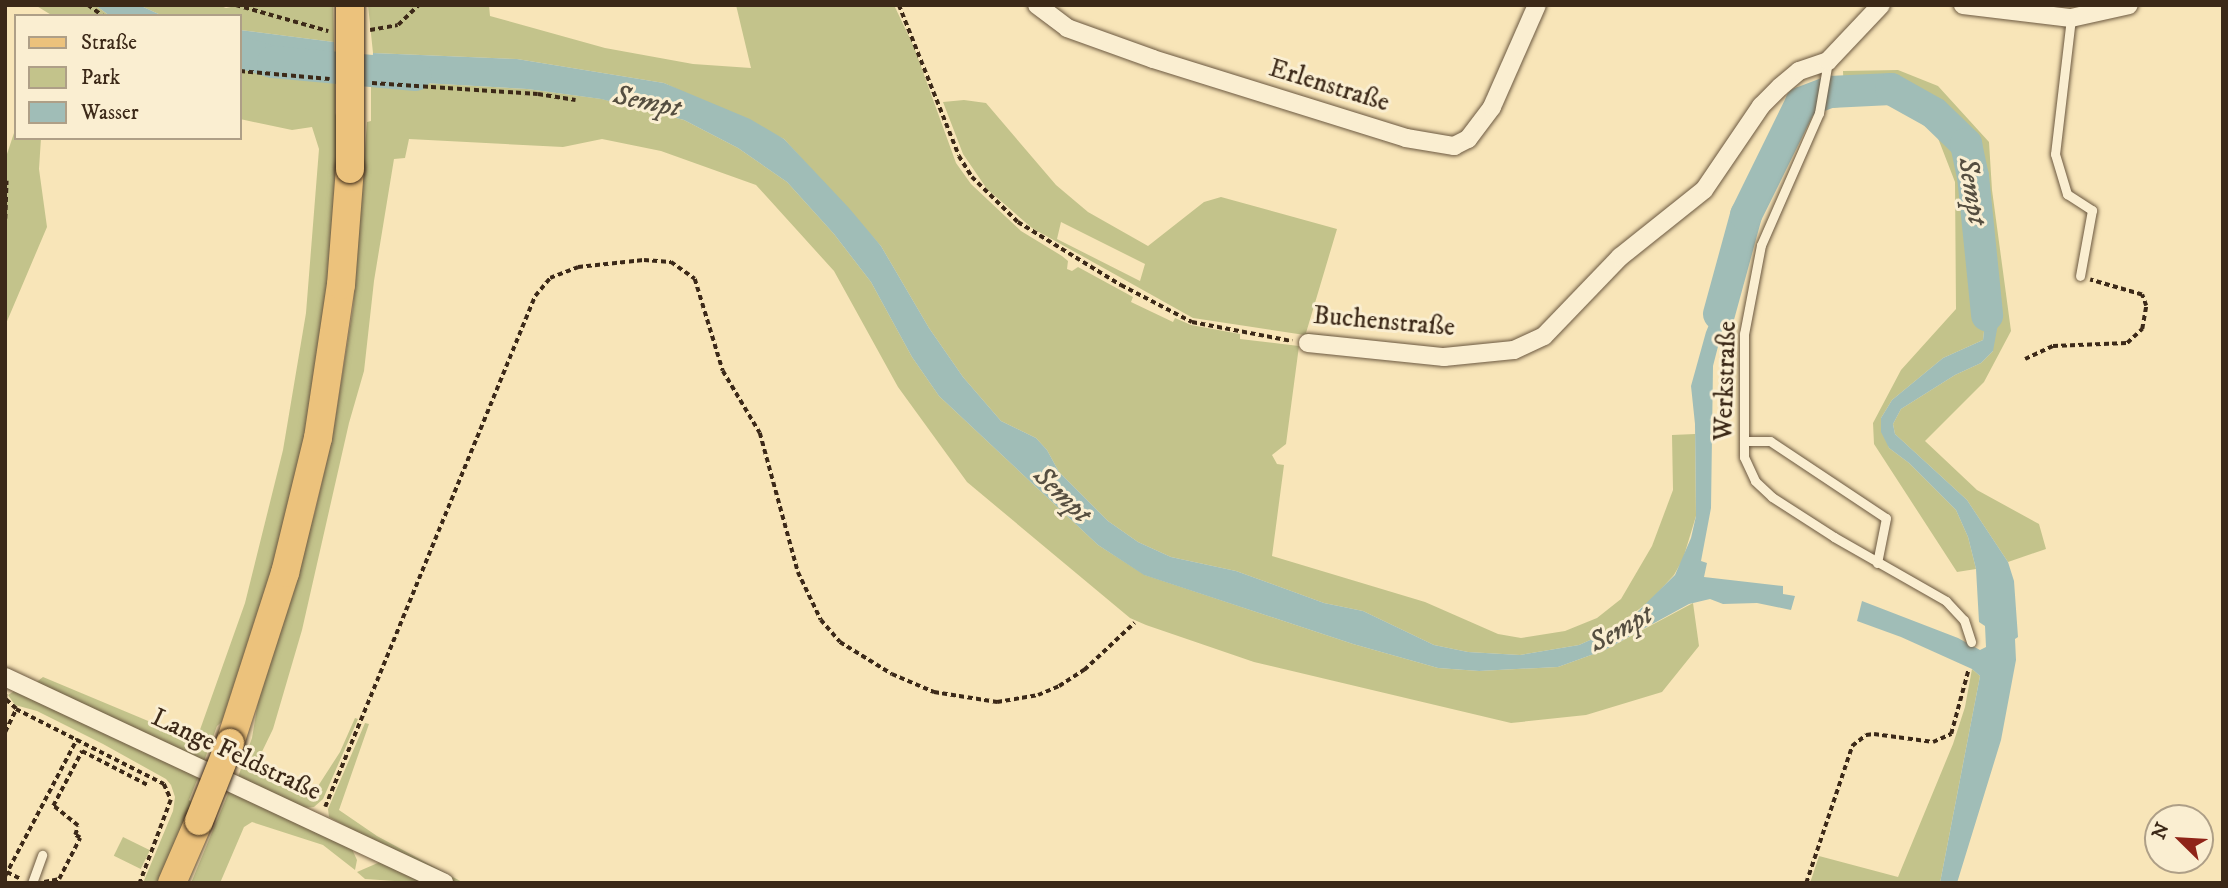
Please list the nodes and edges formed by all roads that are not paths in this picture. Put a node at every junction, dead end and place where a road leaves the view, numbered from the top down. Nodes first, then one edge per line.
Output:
1 (350, 5) edge
2 (1037, 5) edge
3 (1536, 5) edge
4 (1881, 5) edge
5 (1963, 5) edge
6 (2129, 5) edge
7 (2071, 18) junction
8 (1828, 61) junction
9 (2080, 276) road end
10 (1308, 344) road end
11 (1744, 441) junction
12 (1877, 563) junction
13 (1971, 642) dead end
14 (5, 677) edge
15 (42, 855) dead end
16 (32, 883) edge
17 (172, 883) edge
18 (444, 883) edge

1 - 17 main road, bridge
2 - 3 street, Erlenstraße
4 - 8 street, Buchenstraße
5 - 7 street
6 - 7 street
7 - 9 lane
8 - 10 street, Buchenstraße
8 - 11 lane, Werkstraße
11 - 12 lane, Werkstraße
11 - 12 lane
12 - 13 lane, Werkstraße
14 - 18 street, Lange Feldstraße
15 - 16 lane

